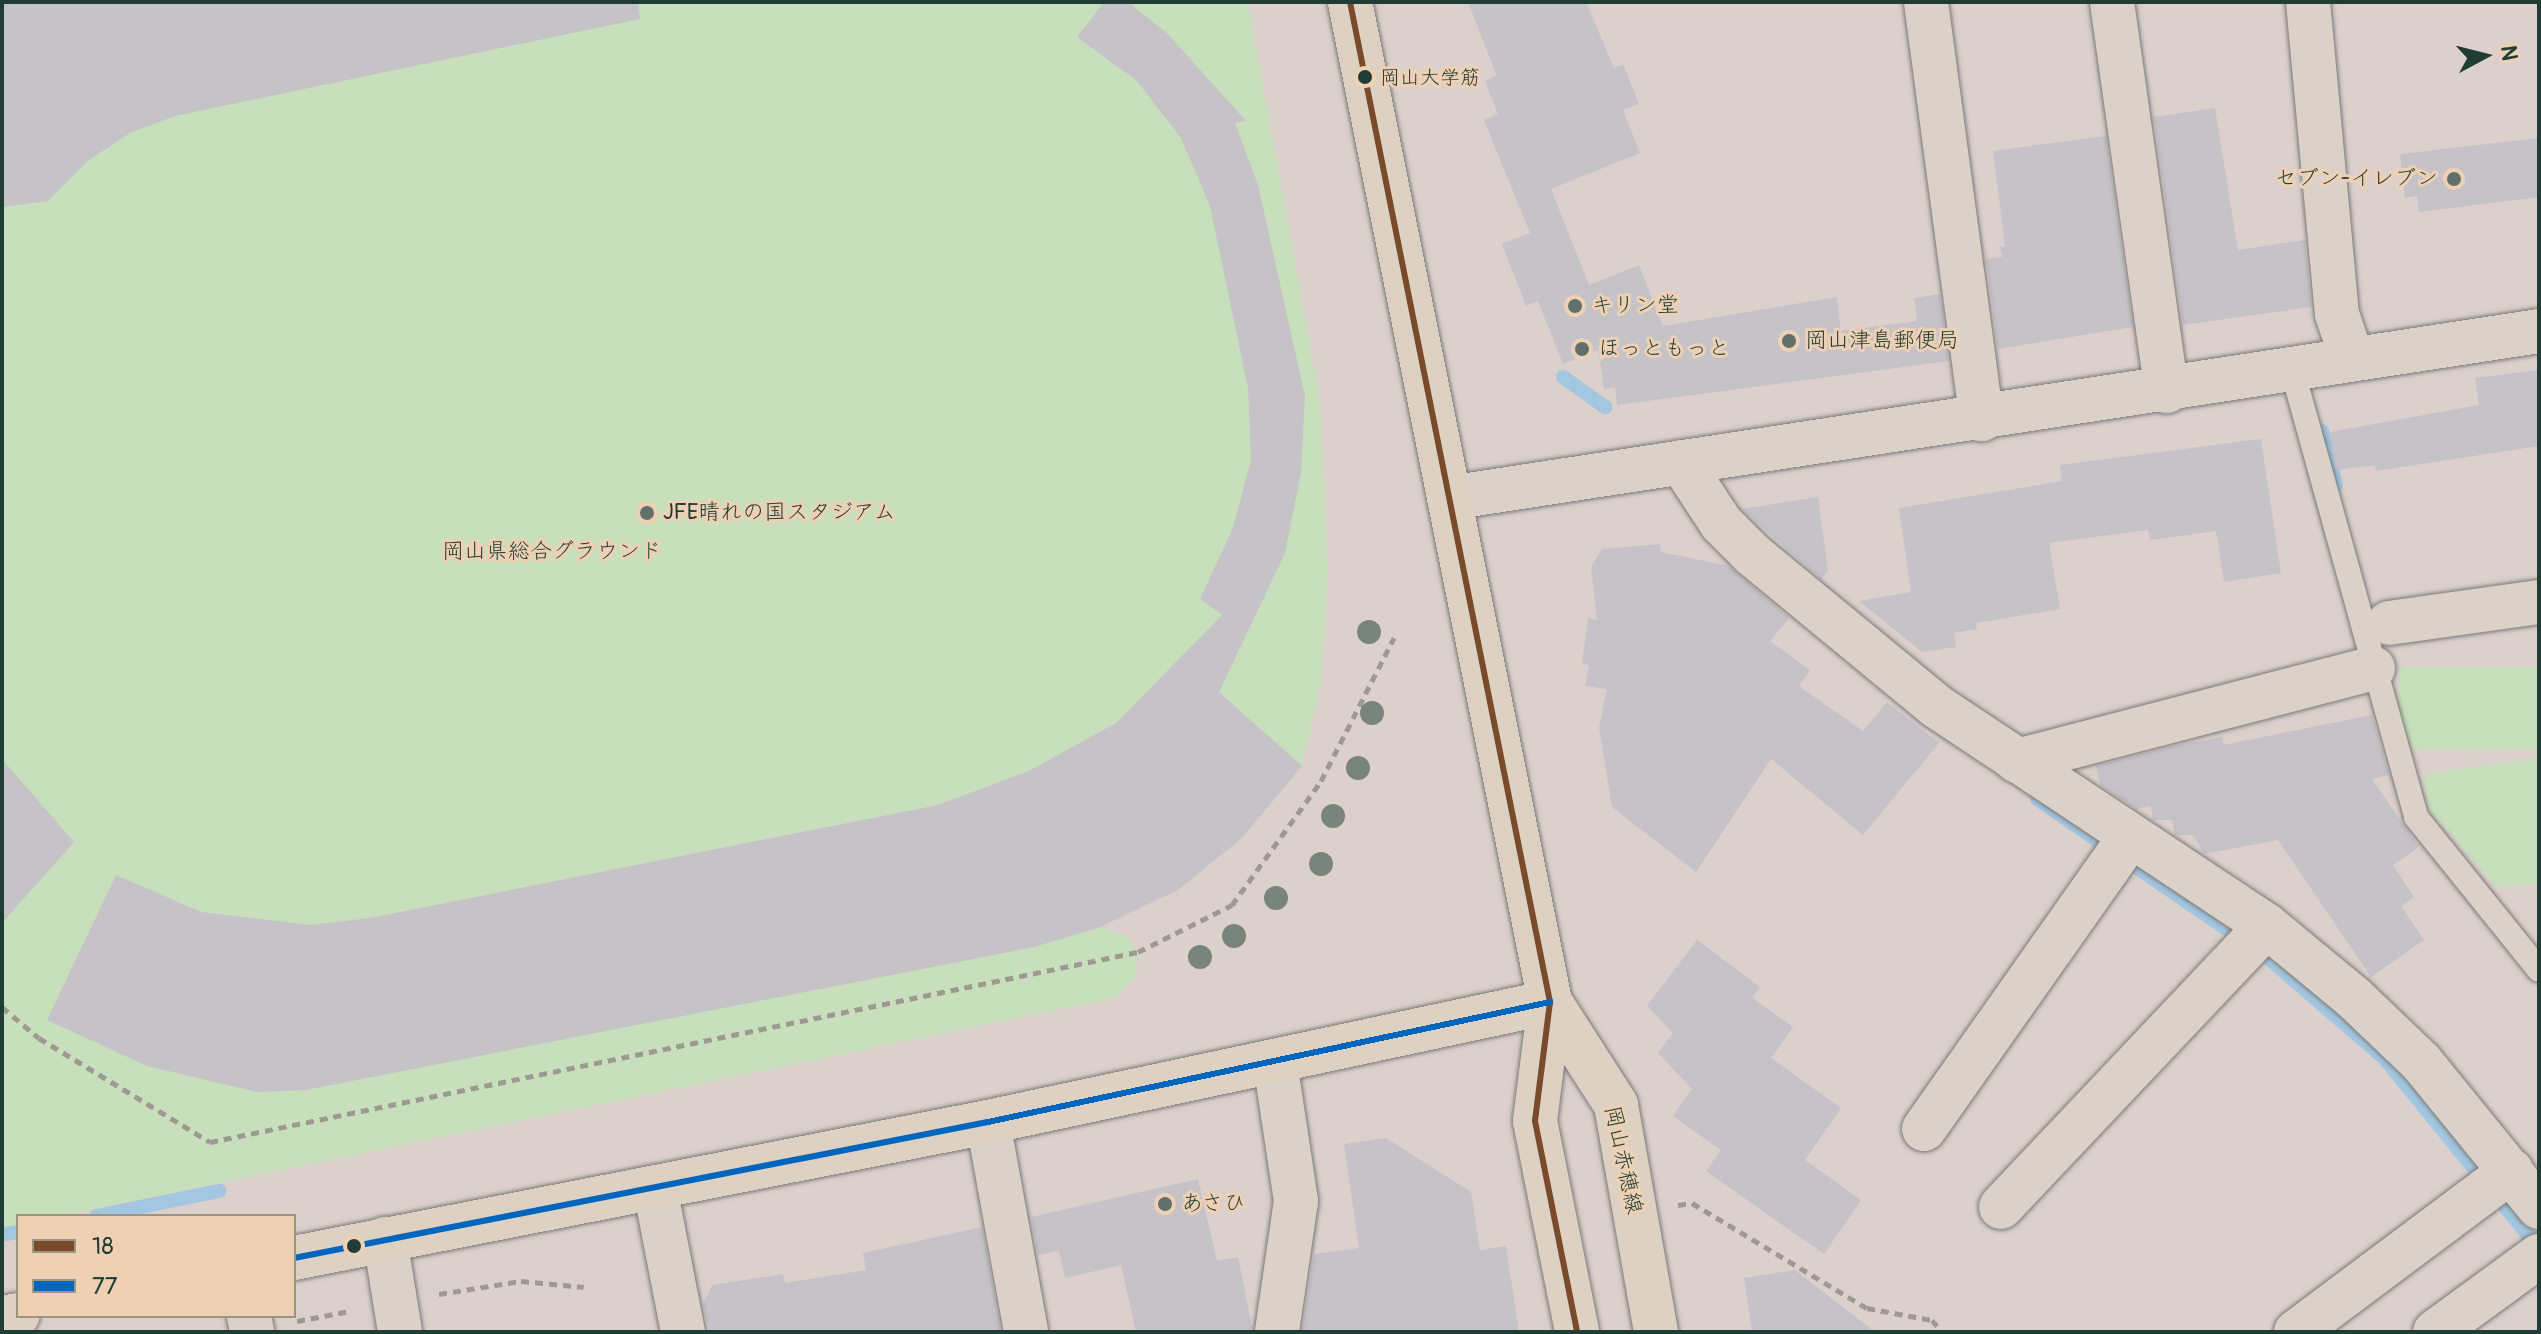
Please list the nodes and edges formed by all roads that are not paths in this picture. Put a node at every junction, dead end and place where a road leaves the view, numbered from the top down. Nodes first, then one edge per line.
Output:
1 (1350, 2) edge
2 (1926, 2) edge
3 (2112, 2) edge
4 (2308, 2) edge
5 (2539, 331) edge
6 (2352, 359) junction
7 (2292, 369) junction
8 (2167, 391) junction
9 (1982, 419) junction
10 (1681, 462) junction
11 (1449, 498) junction
12 (2539, 602) edge
13 (2389, 623) dead end
14 (2373, 668) junction
15 (2017, 761) junction
16 (2122, 848) junction
17 (2255, 938) junction
18 (2539, 970) edge
19 (1550, 1002) junction
20 (1275, 1062) junction
21 (988, 1122) junction
22 (1924, 1129) dead end
23 (2497, 1182) junction
24 (655, 1188) junction
25 (2001, 1207) dead end
26 (2539, 1207) edge
27 (385, 1239) junction
28 (2538, 1257) edge
29 (296, 1258) edge
30 (400, 1332) edge
31 (683, 1332) edge
32 (1026, 1332) edge
33 (1277, 1332) edge
34 (1577, 1332) edge
35 (1656, 1332) edge
36 (2296, 1332) edge
37 (2435, 1332) edge

1 - 11 main road
2 - 9 street
3 - 8 street
4 - 6 street
5 - 6 street
6 - 7 street
7 - 8 street
7 - 14 lane
8 - 9 street
9 - 10 street
10 - 11 street
10 - 15 street
11 - 19 main road
12 - 13 street
14 - 15 street
14 - 18 lane
15 - 16 street
16 - 17 street
16 - 22 street
17 - 23 street
17 - 25 street
19 - 20 main road
19 - 34 main road
19 - 35 main road, 岡山赤穂線
20 - 21 main road
20 - 33 street
21 - 24 main road
21 - 32 street
23 - 26 street
23 - 36 street
24 - 27 main road
24 - 31 street
27 - 29 main road
27 - 30 street
28 - 37 street

